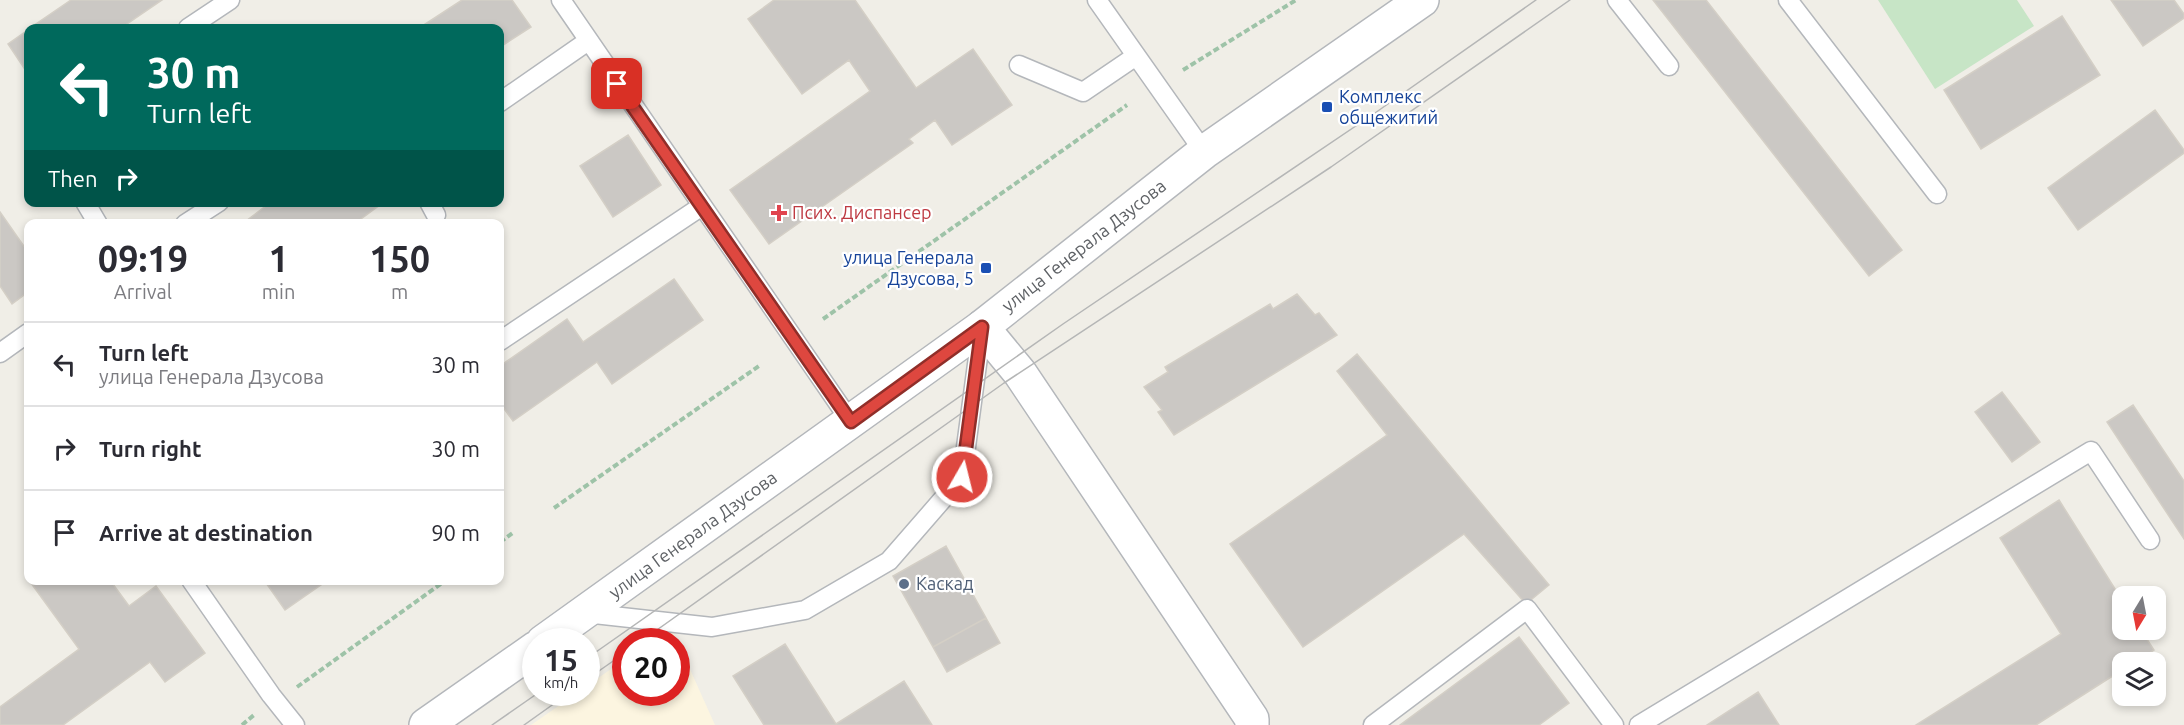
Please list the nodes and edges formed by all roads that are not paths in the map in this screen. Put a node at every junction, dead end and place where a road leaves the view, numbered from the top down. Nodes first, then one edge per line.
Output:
1 (230, 0) edge
2 (561, 0) edge
3 (1097, 0) edge
4 (1422, 0) edge
5 (1617, 0) edge
6 (1788, 0) edge
7 (194, 24) edge
8 (588, 41) junction
9 (1136, 56) junction
10 (1019, 65) dead end
11 (1668, 66) dead end
12 (504, 99) edge
13 (1204, 152) junction
14 (1937, 194) dead end
15 (702, 206) junction
16 (211, 207) edge
17 (193, 219) edge
18 (982, 327) junction
19 (24, 336) edge
20 (504, 338) edge
21 (0, 353) edge
22 (851, 422) junction
23 (2150, 540) dead end
24 (194, 585) edge
25 (585, 613) junction
26 (563, 628) edge
27 (522, 658) edge
28 (1258, 723) edge
29 (295, 725) edge
30 (426, 725) edge
31 (1373, 725) edge
32 (1614, 725) edge
33 (1639, 725) edge

1 - 7 lane
2 - 8 lane
3 - 9 lane
4 - 13 street, улица Генерала Дзусова
5 - 11 lane
6 - 14 lane
8 - 12 lane
8 - 15 lane
9 - 10 lane
9 - 13 lane
13 - 18 street, улица Генерала Дзусова
15 - 20 lane
15 - 22 lane
16 - 17 lane
18 - 22 street, улица Генерала Дзусова
18 - 25 lane
18 - 28 street
19 - 21 lane
22 - 25 street, улица Генерала Дзусова
23 - 33 lane
24 - 29 lane
25 - 26 street, улица Генерала Дзусова
27 - 30 street
31 - 32 lane

